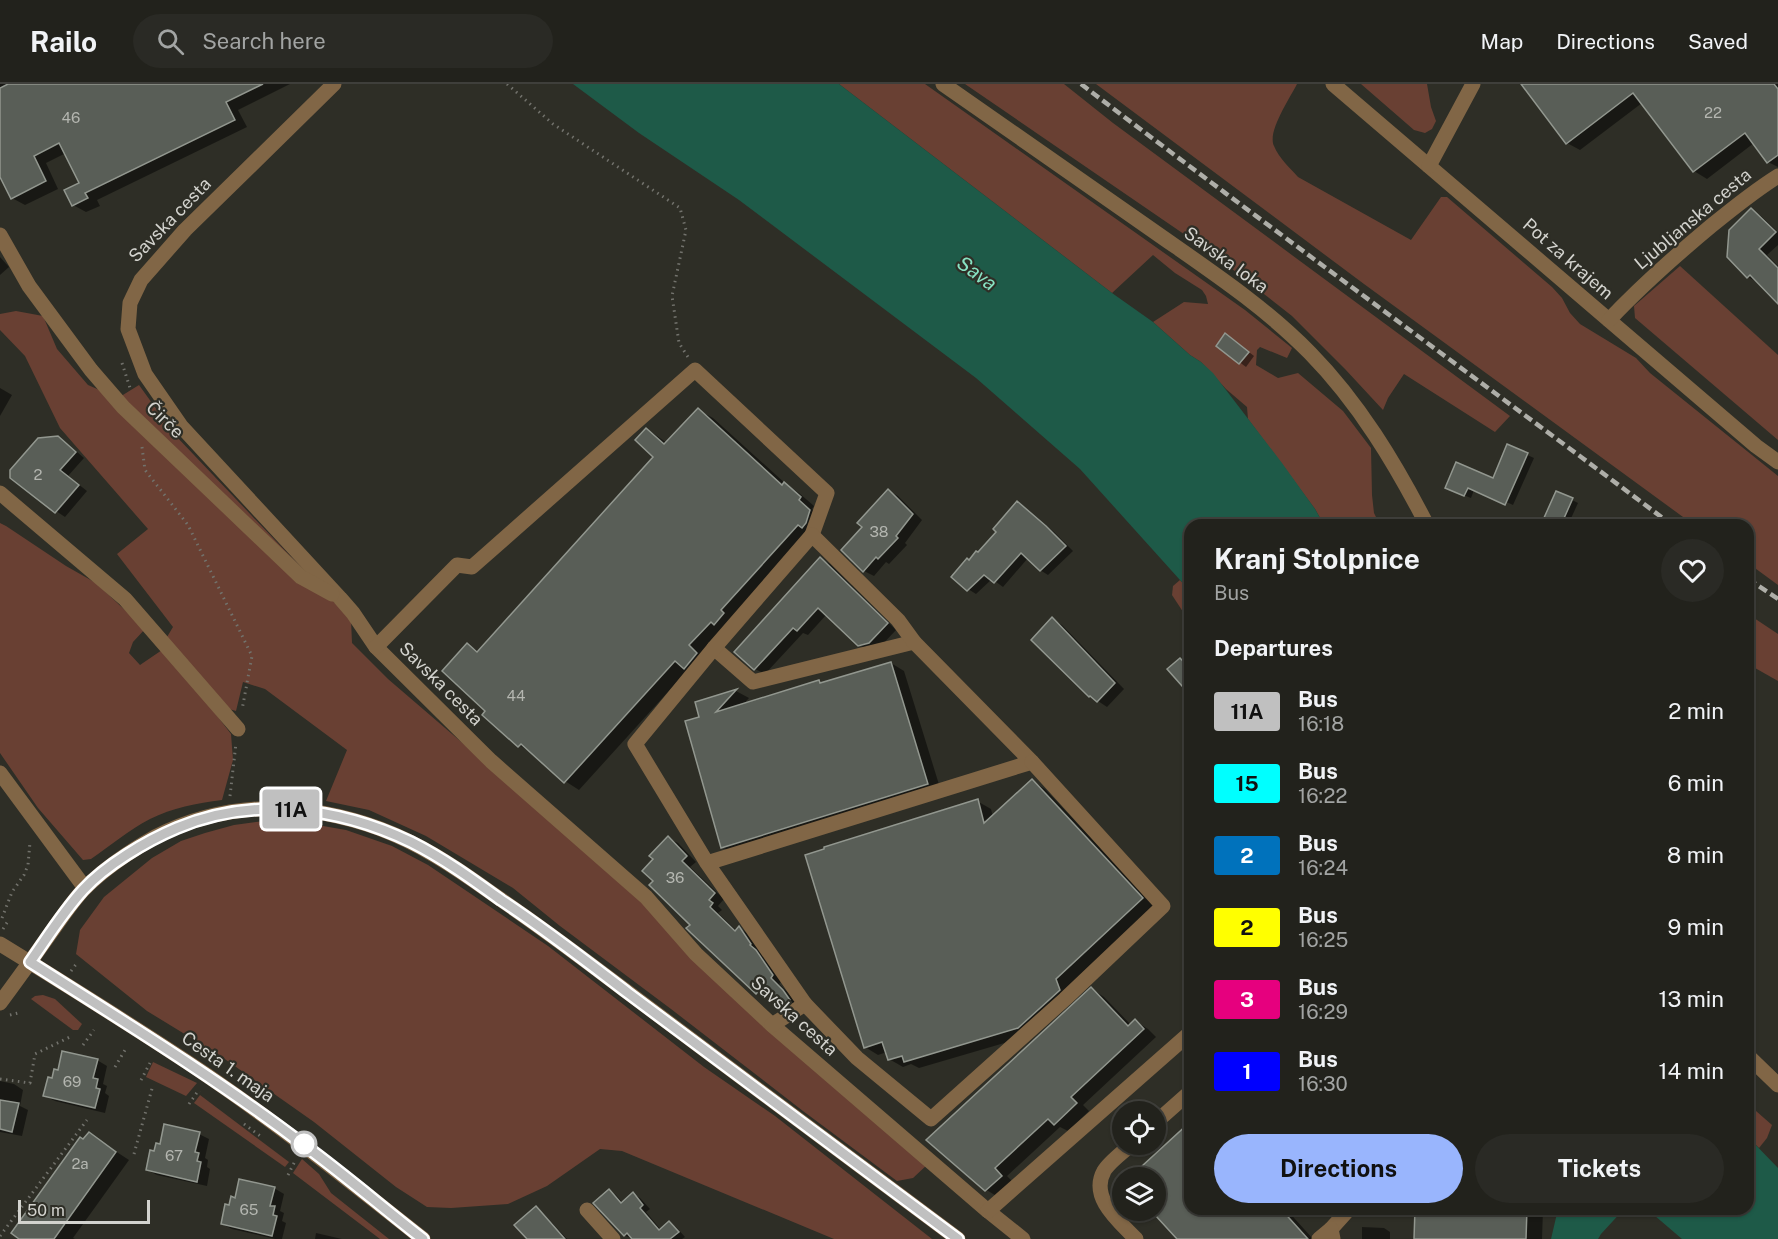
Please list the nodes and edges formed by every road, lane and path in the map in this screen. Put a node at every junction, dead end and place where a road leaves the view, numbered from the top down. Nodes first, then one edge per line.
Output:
1 (334, 84) edge
2 (507, 84) edge
3 (943, 84) edge
4 (1333, 84) edge
5 (1473, 84) edge
6 (1429, 166) junction
7 (1778, 176) edge
8 (0, 235) edge
9 (1609, 320) junction
10 (121, 362) dead end
11 (695, 370) junction
12 (131, 392) dead end
13 (137, 419) junction
14 (1778, 462) edge
15 (0, 493) edge
16 (1424, 519) edge
17 (812, 535) junction
18 (340, 598) junction
19 (914, 642) junction
20 (376, 647) junction
21 (714, 648) junction
22 (250, 673) dead end
23 (238, 729) dead end
24 (1032, 762) junction
25 (0, 773) edge
26 (32, 816) junction
27 (707, 862) junction
28 (85, 888) junction
29 (2, 918) dead end
30 (0, 944) edge
31 (30, 962) junction
32 (0, 1002) edge
33 (805, 1004) junction
34 (772, 1025) junction
35 (94, 1030) dead end
36 (72, 1036) dead end
37 (1184, 1038) edge
38 (83, 1045) dead end
39 (125, 1050) dead end
40 (1754, 1062) edge
41 (150, 1063) dead end
42 (115, 1066) dead end
43 (0, 1079) edge
44 (141, 1080) dead end
45 (153, 1085) dead end
46 (1778, 1085) edge
47 (198, 1091) dead end
48 (1184, 1097) edge
49 (189, 1104) dead end
50 (1166, 1113) edge
51 (87, 1120) dead end
52 (239, 1120) dead end
53 (267, 1141) dead end
54 (134, 1154) dead end
55 (286, 1155) dead end
56 (1120, 1155) edge
57 (288, 1175) dead end
58 (587, 1210) dead end
59 (988, 1211) junction
60 (1344, 1215) edge
61 (0, 1236) edge
62 (1328, 1236) edge
63 (423, 1239) edge
64 (613, 1239) edge
65 (958, 1239) edge
66 (1023, 1239) edge
67 (1136, 1239) edge

1 - 18 street, Savska cesta
2 - 11 path
3 - 16 street, Savska loka
4 - 6 street, Pot za krajem
5 - 6 street
6 - 9 street, Pot za krajem
7 - 9 street, Ljubljanska cesta
8 - 13 street, Čirče
9 - 14 street, Pot za krajem
10 - 12 path
11 - 17 street
11 - 20 street
13 - 18 street, Čirče
13 - 22 path
15 - 23 street
17 - 19 street
17 - 21 street
18 - 20 street, Savska cesta
19 - 21 street
19 - 24 street
20 - 34 street, Savska cesta
21 - 27 street
24 - 27 street
24 - 33 street
25 - 26 street
26 - 28 street
26 - 29 path
27 - 33 street
28 - 31 street
28 - 65 street
30 - 31 street, Cesta 1. maja
31 - 32 street
31 - 63 street, Cesta 1. maja
33 - 34 street
34 - 59 street, Savska cesta
35 - 38 path
36 - 43 path
37 - 59 street
39 - 42 path
40 - 46 street
41 - 44 path
45 - 54 path
47 - 49 path
48 - 50 street
51 - 61 path
52 - 53 path
55 - 57 path
56 - 67 street
58 - 64 street
59 - 66 street, Savska cesta
60 - 62 street

